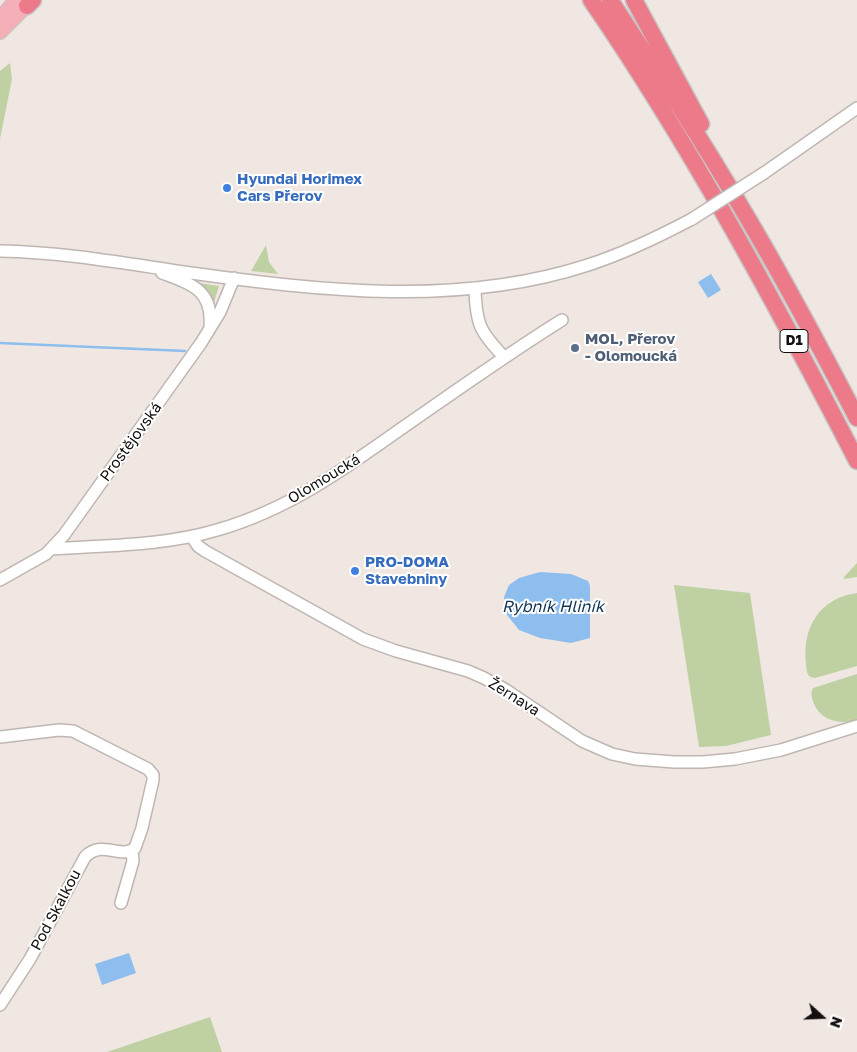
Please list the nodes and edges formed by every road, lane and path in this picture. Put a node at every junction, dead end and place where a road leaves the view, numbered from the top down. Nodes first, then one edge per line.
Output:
1 (610, 0) edge
2 (634, 0) edge
3 (27, 2) edge
4 (591, 2) edge
5 (0, 19) edge
6 (0, 32) edge
7 (857, 108) edge
8 (744, 212) junction
9 (0, 251) edge
10 (139, 265) junction
11 (234, 278) junction
12 (475, 289) junction
13 (562, 320) dead end
14 (210, 330) junction
15 (504, 357) junction
16 (857, 418) edge
17 (857, 461) edge
18 (192, 537) junction
19 (52, 549) junction
20 (0, 580) edge
21 (857, 726) edge
22 (0, 737) edge
23 (132, 851) junction
24 (121, 903) dead end
25 (0, 1005) edge

1 - 8 highway, D1
2 - 8 highway
3 - 5 main road
3 - 6 main road
4 - 17 highway, D1
7 - 12 street, bridge
8 - 16 highway, D1
9 - 10 street
10 - 11 street
10 - 14 street
11 - 12 street
11 - 14 street, Prostějovská
12 - 15 street
13 - 15 street, Olomoucká
14 - 19 street, Prostějovská
15 - 18 street, Olomoucká
18 - 19 street, Olomoucká
18 - 21 street, Žernava
19 - 20 street, Prostějovská
22 - 23 street
23 - 24 street
23 - 25 street, Pod Skalkou

